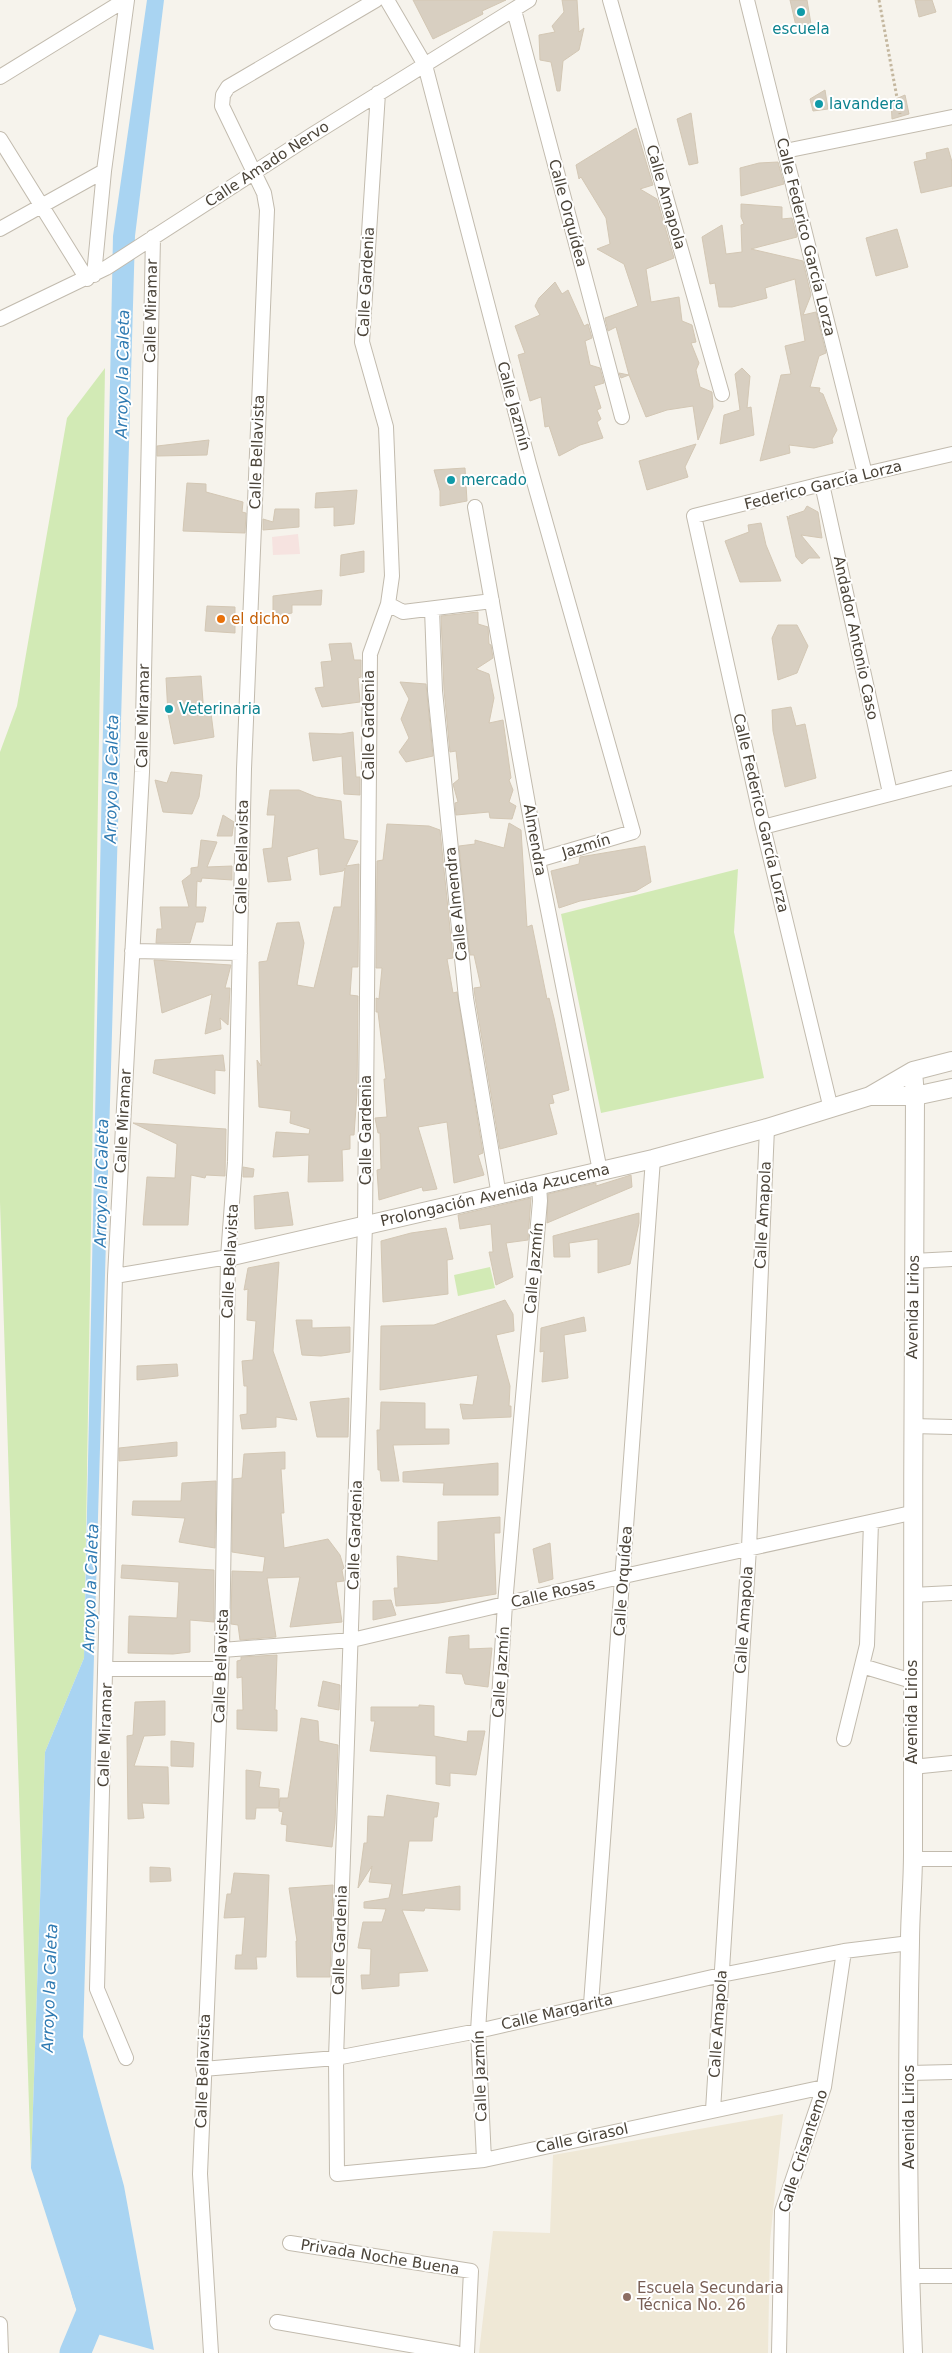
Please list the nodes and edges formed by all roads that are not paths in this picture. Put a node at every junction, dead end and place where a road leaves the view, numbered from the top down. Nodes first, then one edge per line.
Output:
1 (126, 0) edge
2 (376, 0) edge
3 (387, 0) edge
4 (529, 0) edge
5 (610, 0) edge
6 (748, 0) edge
7 (514, 10) junction
8 (425, 65) junction
9 (0, 76) edge
10 (378, 93) junction
11 (952, 117) edge
12 (0, 139) edge
13 (785, 151) junction
14 (104, 171) junction
15 (253, 172) junction
16 (40, 206) junction
17 (0, 229) edge
18 (153, 237) junction
19 (96, 274) junction
20 (0, 319) edge
21 (722, 394) dead end
22 (622, 417) dead end
23 (952, 454) edge
24 (864, 474) junction
25 (822, 484) junction
26 (475, 507) dead end
27 (694, 516) joint
28 (492, 601) junction
29 (388, 604) junction
30 (432, 609) junction
31 (952, 778) edge
32 (890, 793) junction
33 (763, 827) junction
34 (633, 832) joint
35 (538, 860) junction
36 (132, 952) junction
37 (240, 953) junction
38 (952, 1061) edge
39 (913, 1071) junction
40 (952, 1088) edge
41 (870, 1096) junction
42 (915, 1096) junction
43 (831, 1109) junction
44 (767, 1128) junction
45 (654, 1159) junction
46 (600, 1171) junction
47 (539, 1185) junction
48 (499, 1196) junction
49 (366, 1225) junction
50 (228, 1257) junction
51 (952, 1259) edge
52 (913, 1261) junction
53 (115, 1276) junction
54 (912, 1426) junction
55 (952, 1427) edge
56 (911, 1513) junction
57 (871, 1522) junction
58 (749, 1548) junction
59 (624, 1576) junction
60 (952, 1593) edge
61 (912, 1595) junction
62 (505, 1604) junction
63 (352, 1640) junction
64 (222, 1650) junction
65 (862, 1666) junction
66 (107, 1669) junction
67 (221, 1669) junction
68 (912, 1681) junction
69 (844, 1739) dead end
70 (952, 1763) edge
71 (912, 1767) junction
72 (913, 1859) junction
73 (952, 1860) edge
74 (910, 1942) junction
75 (844, 1950) junction
76 (722, 1975) junction
77 (590, 2004) junction
78 (478, 2031) junction
79 (126, 2058) dead end
80 (336, 2058) junction
81 (203, 2069) junction
82 (952, 2072) edge
83 (909, 2073) junction
84 (824, 2087) junction
85 (713, 2110) junction
86 (484, 2160) junction
87 (338, 2174) joint
88 (290, 2243) dead end
89 (910, 2276) junction
90 (952, 2276) edge
91 (277, 2322) dead end
92 (0, 2324) edge
93 (2, 2353) edge
94 (211, 2353) edge
95 (456, 2353) edge
96 (467, 2353) edge
97 (780, 2353) edge
98 (913, 2353) edge

1 - 9 street
1 - 14 street
2 - 15 street, Calle Bellavista
3 - 8 street, Calle Jazmín
4 - 7 street, Calle Amado Nervo
5 - 21 street, Calle Amapola
6 - 13 street, Calle Federico García Lorza
7 - 8 street, Calle Amado Nervo
7 - 22 street, Calle Orquídea
8 - 10 street, Calle Amado Nervo
8 - 34 street, Calle Jazmín
10 - 15 street, Calle Amado Nervo
10 - 29 street, Calle Gardenia
11 - 13 street
12 - 16 street
13 - 24 street, Calle Federico García Lorza
14 - 16 street
14 - 19 street
15 - 18 street, Calle Amado Nervo
15 - 37 street, Calle Bellavista
16 - 17 street
16 - 19 street
18 - 19 street, Calle Amado Nervo
18 - 36 street, Calle Miramar
19 - 20 street, Calle Amado Nervo
23 - 24 street, Federico García Lorza
24 - 25 street, Federico García Lorza
25 - 27 street, Federico García Lorza
25 - 32 street, Andador Antonio Caso
26 - 28 street, Almendra
27 - 33 street, Calle Federico García Lorza
28 - 30 street
28 - 35 street, Almendra
29 - 30 street
29 - 49 street, Calle Gardenia
30 - 48 street, Calle Almendra
31 - 32 street
32 - 33 street
33 - 43 street, Calle Federico García Lorza
34 - 35 street, Jazmín
35 - 46 street, Almendra
36 - 37 street
36 - 53 street, Calle Miramar
37 - 50 street, Calle Bellavista
38 - 39 street, Prolongación Avenida Azucema
39 - 41 street, Prolongación Avenida Azucema
39 - 42 street, Avenida Lirios
40 - 42 street, Prolongación Avenida Azucema
41 - 42 street, Prolongación Avenida Azucema
41 - 43 street, Prolongación Avenida Azucema
42 - 52 street, Avenida Lirios
43 - 44 street, Prolongación Avenida Azucema
44 - 45 street, Prolongación Avenida Azucema
44 - 58 street, Calle Amapola
45 - 46 street, Prolongación Avenida Azucema
45 - 59 street, Calle Orquídea
46 - 47 street, Prolongación Avenida Azucema
47 - 48 street, Prolongación Avenida Azucema
47 - 62 street, Calle Jazmín
48 - 49 street, Prolongación Avenida Azucema
49 - 50 street, Prolongación Avenida Azucema
49 - 63 street, Calle Gardenia
50 - 53 street, Prolongación Avenida Azucema
50 - 64 street, Calle Bellavista
51 - 52 street
52 - 54 street, Avenida Lirios
53 - 66 street, Calle Miramar
54 - 55 street
54 - 56 street, Avenida Lirios
56 - 57 street, Calle Rosas
56 - 61 street, Avenida Lirios
57 - 58 street, Calle Rosas
57 - 65 street
58 - 59 street, Calle Rosas
58 - 76 street, Calle Amapola
59 - 62 street, Calle Rosas
59 - 77 street, Calle Orquídea
60 - 61 street
61 - 68 street, Avenida Lirios
62 - 63 street, Calle Rosas
62 - 78 street, Calle Jazmín
63 - 64 street, Calle Rosas
63 - 80 street, Calle Gardenia
64 - 67 street, Calle Bellavista
65 - 68 street
65 - 69 street
66 - 67 street
66 - 79 street, Calle Miramar
67 - 81 street, Calle Bellavista
68 - 71 street, Avenida Lirios
70 - 71 street
71 - 72 street, Avenida Lirios
72 - 73 street
72 - 74 street, Avenida Lirios
74 - 75 street, Calle Margarita
74 - 83 street, Avenida Lirios
75 - 76 street, Calle Margarita
75 - 84 street, Calle Crisantemo
76 - 77 street, Calle Margarita
76 - 85 street, Calle Amapola
77 - 78 street, Calle Margarita
78 - 80 street, Calle Margarita
78 - 86 street, Calle Jazmín
80 - 81 street, Calle Margarita
80 - 87 street, Calle Gardenia
81 - 94 street, Calle Bellavista
82 - 83 street
83 - 89 street, Avenida Lirios
84 - 85 street, Calle Girasol
84 - 97 street, Calle Crisantemo
85 - 86 street, Calle Girasol
86 - 87 street, Calle Girasol
88 - 96 street, Privada Noche Buena
89 - 90 street
89 - 98 street, Avenida Lirios
91 - 95 street
92 - 93 street

